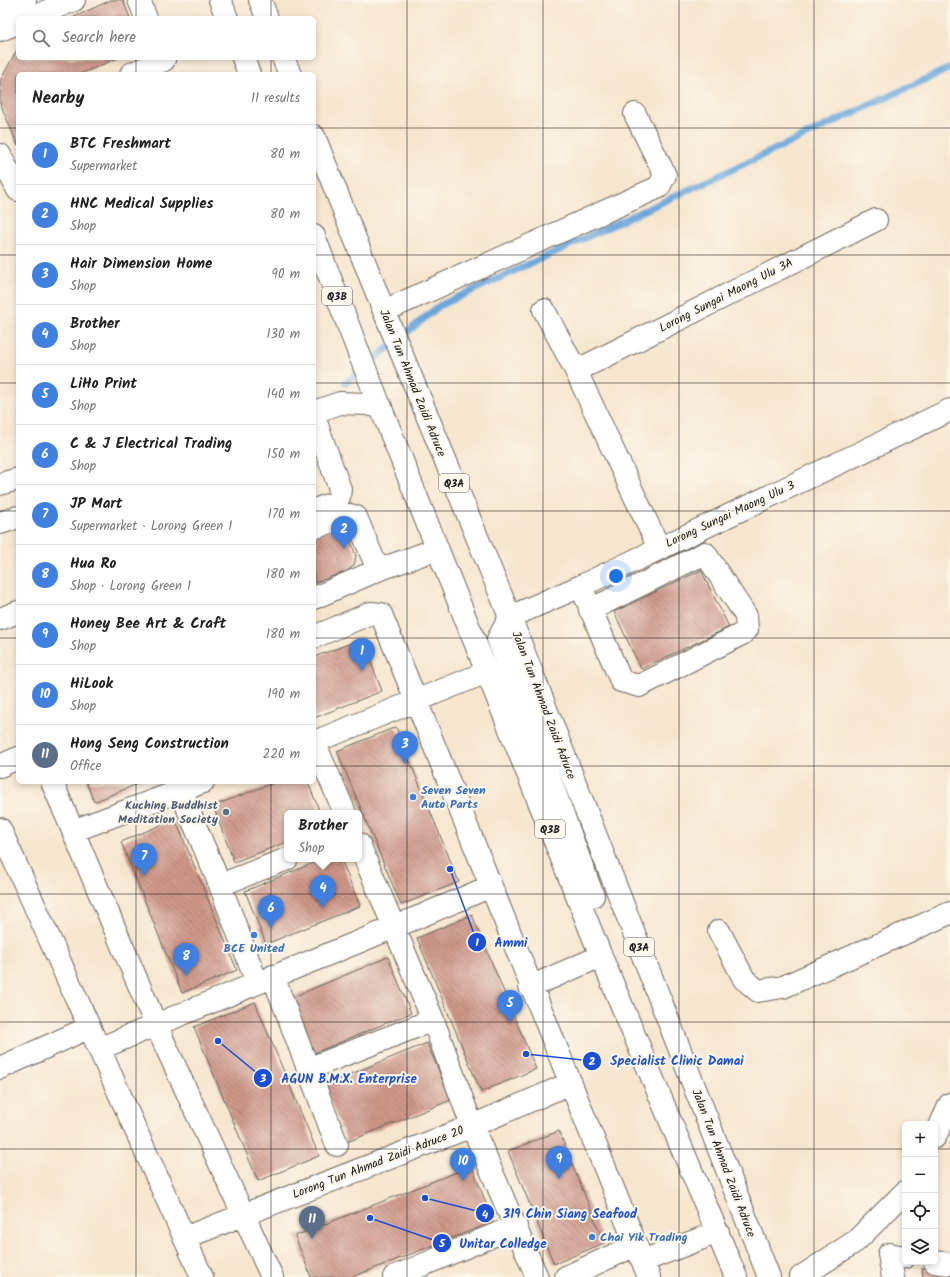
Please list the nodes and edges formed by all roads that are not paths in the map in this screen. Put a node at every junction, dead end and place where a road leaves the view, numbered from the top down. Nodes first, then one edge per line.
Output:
1 (24, 0) edge
2 (74, 0) edge
3 (139, 0) edge
4 (220, 0) edge
5 (260, 0) edge
6 (0, 11) edge
7 (35, 16) edge
8 (145, 16) edge
9 (226, 16) edge
10 (266, 16) edge
11 (16, 24) edge
12 (0, 30) edge
13 (244, 60) edge
14 (284, 60) edge
15 (166, 64) edge
16 (138, 72) edge
17 (248, 72) edge
18 (289, 72) edge
19 (635, 114) dead end
20 (316, 141) edge
21 (0, 154) edge
22 (16, 186) edge
23 (876, 220) dead end
24 (316, 241) edge
25 (544, 310) dead end
26 (384, 311) junction
27 (576, 371) junction
28 (382, 407) junction
29 (950, 410) edge
30 (316, 411) edge
31 (316, 423) edge
32 (16, 479) edge
33 (0, 484) edge
34 (316, 509) edge
35 (16, 518) edge
36 (0, 523) edge
37 (316, 527) edge
38 (694, 532) junction
39 (659, 548) junction
40 (437, 549) junction
41 (705, 553) junction
42 (378, 570) junction
43 (581, 586) junction
44 (316, 597) edge
45 (590, 610) junction
46 (16, 613) edge
47 (510, 617) junction
48 (0, 618) edge
49 (316, 636) edge
50 (487, 672) junction
51 (416, 702) junction
52 (316, 741) edge
53 (316, 747) edge
54 (16, 759) edge
55 (0, 766) edge
56 (53, 784) edge
57 (197, 784) edge
58 (180, 790) junction
59 (344, 810) edge
60 (0, 829) edge
61 (73, 831) junction
62 (362, 851) edge
63 (284, 860) edge
64 (220, 885) junction
65 (491, 886) junction
66 (950, 913) edge
67 (396, 928) junction
68 (719, 931) dead end
69 (601, 956) junction
70 (265, 980) junction
71 (530, 986) junction
72 (433, 1020) junction
73 (156, 1025) junction
74 (88, 1028) junction
75 (99, 1050) junction
76 (0, 1068) edge
77 (308, 1069) junction
78 (571, 1083) junction
79 (950, 1104) edge
80 (472, 1126) junction
81 (938, 1130) edge
82 (337, 1145) dead end
83 (904, 1193) edge
84 (243, 1214) junction
85 (516, 1226) junction
86 (718, 1232) junction
87 (184, 1238) junction
88 (856, 1242) junction
89 (897, 1255) edge
90 (643, 1261) edge
91 (938, 1262) edge
92 (950, 1264) edge
93 (202, 1277) edge
94 (272, 1277) edge
95 (394, 1277) edge
96 (537, 1277) edge
97 (566, 1277) edge
98 (736, 1277) edge
99 (769, 1277) edge
100 (801, 1277) edge
101 (893, 1277) edge

1 - 6 street
2 - 7 street
3 - 8 street
4 - 9 street
5 - 10 street
11 - 12 street
13 - 17 street
14 - 18 street
15 - 16 street
19 - 26 street
20 - 26 street, Jalan Tun Ahmad Zaidi Adruce / Q3A
21 - 22 street
23 - 27 street, Lorong Sungai Maong Ulu 3A
24 - 28 street, Q3B
25 - 27 street
26 - 47 street, Jalan Tun Ahmad Zaidi Adruce / Q3A
27 - 39 street
28 - 30 street
28 - 40 street, Q3B
29 - 38 street, Lorong Sungai Maong Ulu 3
31 - 34 street
32 - 33 street
35 - 36 street
37 - 42 street
38 - 39 street, Lorong Sungai Maong Ulu 3
38 - 41 street
39 - 43 street, Lorong Sungai Maong Ulu 3
40 - 42 street
40 - 50 street, Q3B
41 - 45 street
41 - 45 street
42 - 44 street
43 - 45 street
43 - 47 street, Lorong Sungai Maong Ulu 3
46 - 48 street
47 - 69 street
47 - 99 street, Jalan Tun Ahmad Zaidi Adruce / Q3A
49 - 51 street
50 - 51 street
50 - 69 street, Q3B
51 - 52 street
51 - 65 street
53 - 59 street
54 - 55 street
56 - 61 street
57 - 58 street
58 - 61 street
58 - 64 street
60 - 74 street
61 - 73 street
62 - 67 street
63 - 64 street
64 - 70 street
65 - 67 street
65 - 71 street
66 - 68 street
67 - 70 street
67 - 72 street
69 - 71 street
69 - 86 street, Q3B
70 - 73 street
70 - 77 street
71 - 78 street
72 - 77 street
72 - 80 street
73 - 75 street
73 - 84 street
74 - 75 street
74 - 76 street
75 - 87 street
77 - 82 street
78 - 80 street, Lorong Tun Ahmad Zaidi Adruce 20
78 - 90 street
79 - 81 street
80 - 84 street, Lorong Tun Ahmad Zaidi Adruce 20
80 - 85 street
83 - 88 street
84 - 87 street, Lorong Tun Ahmad Zaidi Adruce 20
84 - 94 street
85 - 95 street
85 - 96 street
86 - 90 street
86 - 98 street, Q3B
87 - 93 street
88 - 89 street
88 - 100 street
89 - 101 street
90 - 97 street
91 - 92 street

